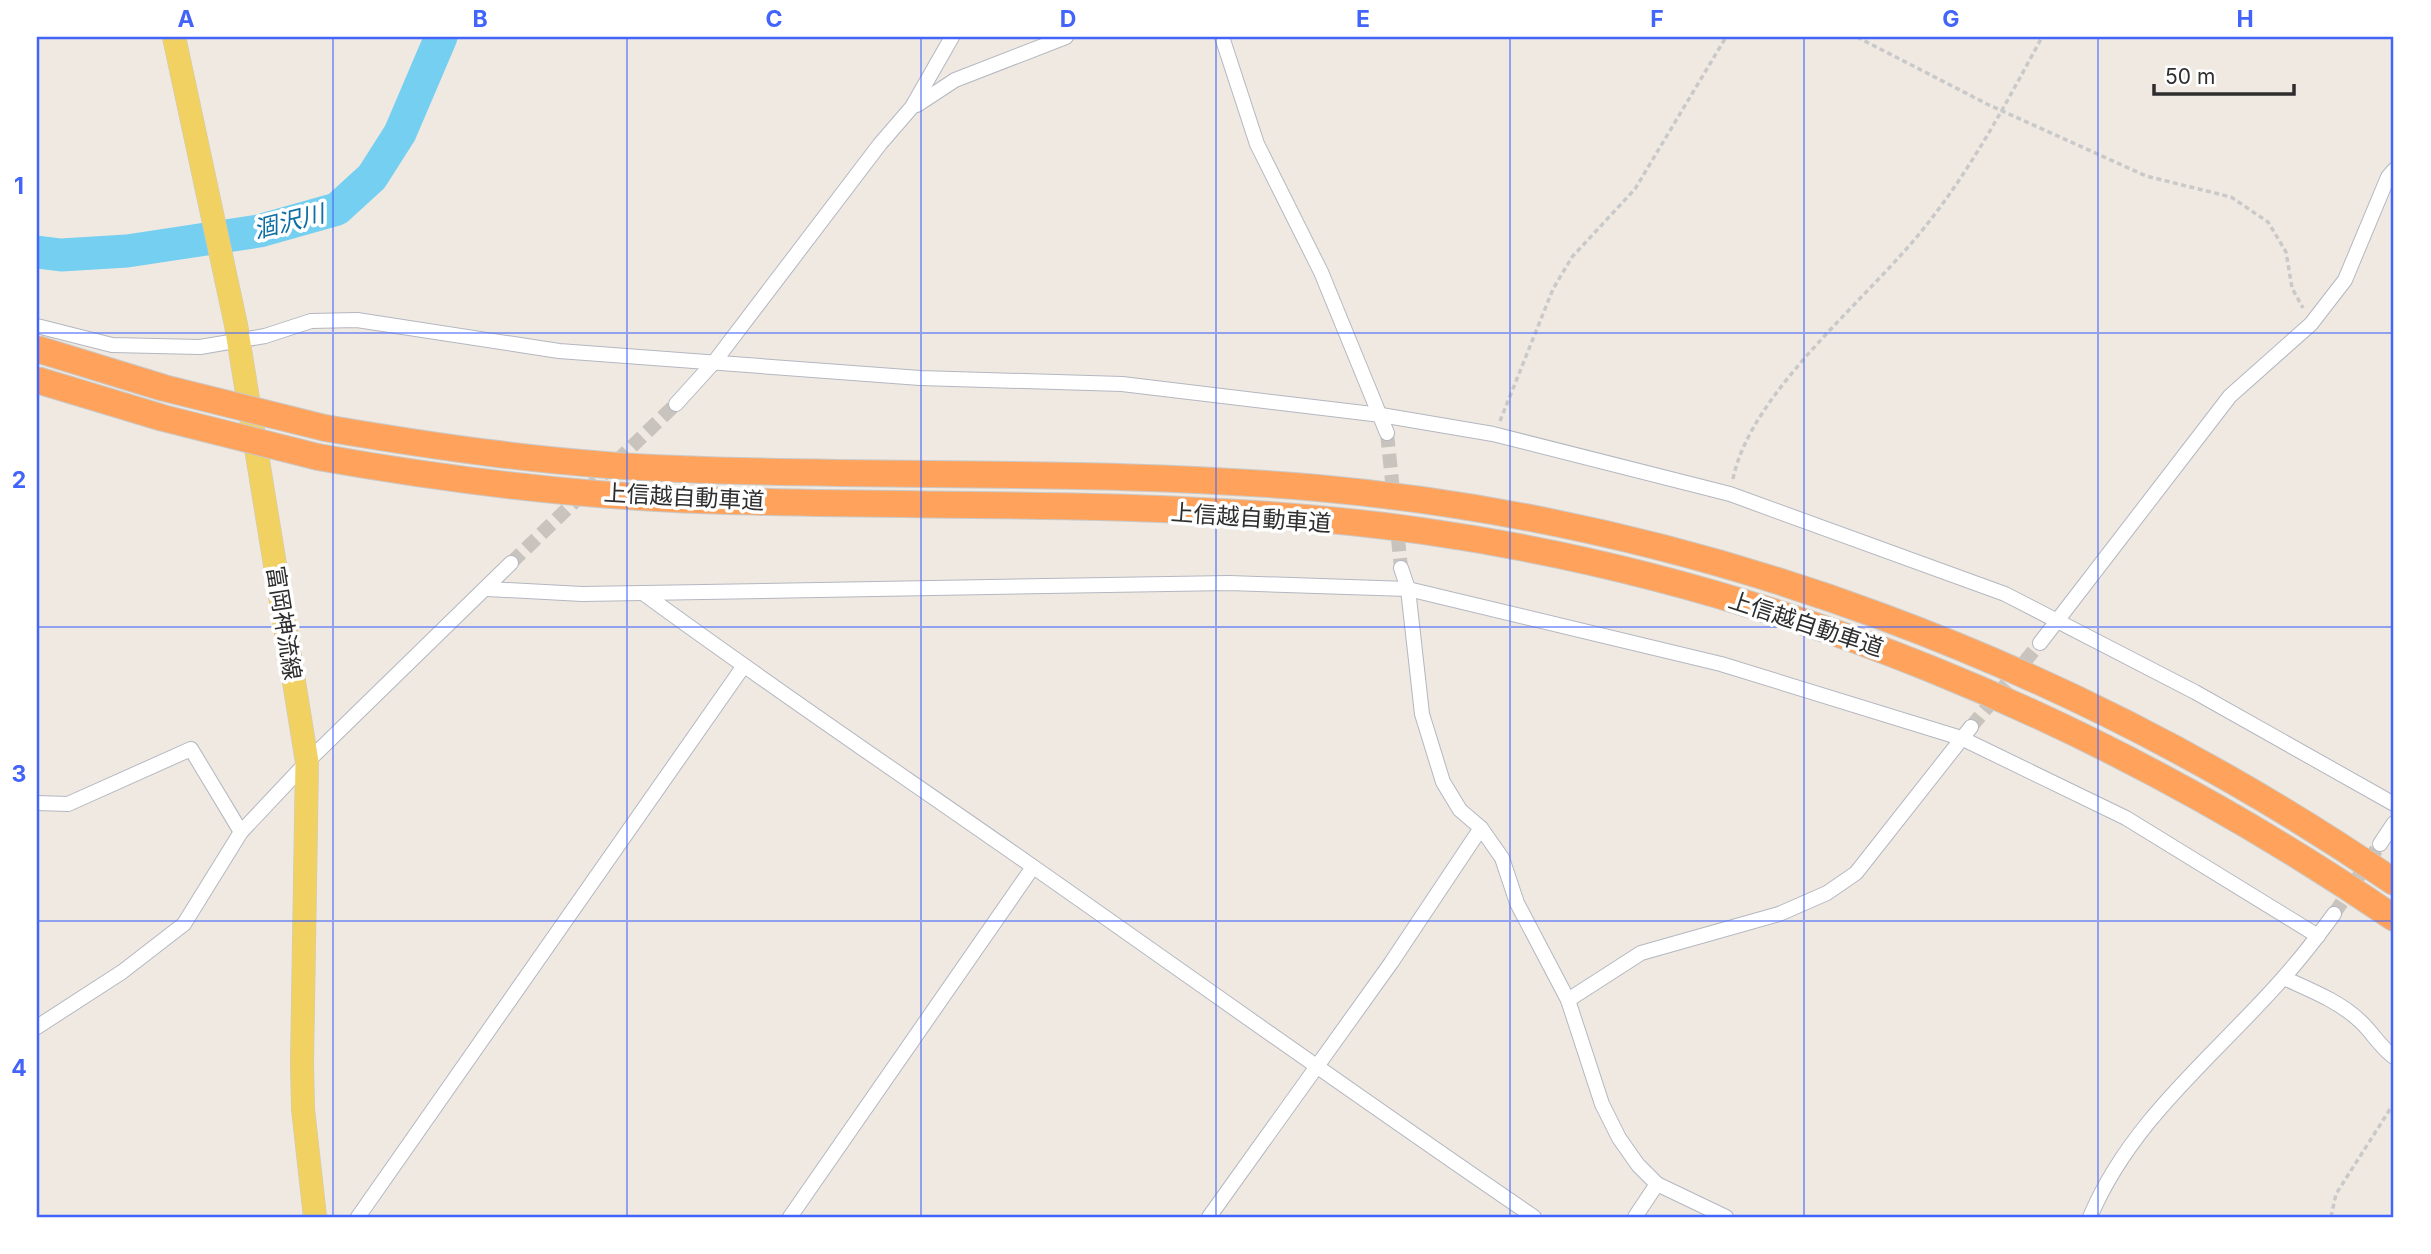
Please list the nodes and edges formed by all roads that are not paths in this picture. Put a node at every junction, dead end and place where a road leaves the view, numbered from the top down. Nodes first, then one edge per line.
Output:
1 (174, 37) edge
2 (952, 37) edge
3 (1066, 37) edge
4 (1222, 37) edge
5 (912, 107) junction
6 (2394, 170) edge
7 (37, 326) edge
8 (237, 333) junction
9 (37, 349) edge
10 (715, 361) junction
11 (37, 380) edge
12 (676, 404) tunnel mouth
13 (1381, 415) junction
14 (1387, 433) tunnel mouth
15 (510, 563) tunnel mouth
16 (1401, 568) tunnel mouth
17 (487, 589) junction
18 (1408, 589) junction
19 (643, 593) junction
20 (2059, 620) junction
21 (2040, 643) tunnel mouth
22 (743, 667) junction
23 (1966, 733) junction
24 (307, 762) junction
25 (37, 803) edge
26 (2394, 804) edge
27 (2394, 823) edge
28 (1481, 828) junction
29 (242, 832) junction
30 (2380, 844) tunnel mouth
31 (1033, 867) junction
32 (2394, 882) edge
33 (2334, 914) tunnel mouth
34 (2394, 918) edge
35 (2318, 936) junction
36 (2284, 978) junction
37 (1568, 1000) junction
38 (37, 1027) edge
39 (2394, 1057) edge
40 (1314, 1068) junction
41 (1657, 1184) junction
42 (315, 1217) edge
43 (358, 1217) edge
44 (790, 1217) edge
45 (1209, 1217) edge
46 (1534, 1217) edge
47 (1635, 1217) edge
48 (1726, 1217) edge
49 (2090, 1217) edge

1 - 8 main road, 富岡神流線
2 - 5 street
3 - 5 street
4 - 13 street
5 - 10 street
6 - 20 street
7 - 8 street
8 - 10 street
8 - 24 main road, 富岡神流線
9 - 32 highway, 上信越自動車道, bridge
10 - 12 street
10 - 13 street
11 - 34 highway, 上信越自動車道, bridge
13 - 14 street
13 - 20 street
15 - 17 street
16 - 18 street
17 - 19 street
17 - 24 street
18 - 19 street
18 - 23 street
18 - 28 street
19 - 22 street
20 - 21 street
20 - 26 street
22 - 31 street
22 - 43 street
23 - 35 street
23 - 37 street
24 - 29 street
24 - 42 main road, 富岡神流線
25 - 29 street
27 - 30 street
28 - 37 street
28 - 40 street
29 - 38 street
31 - 40 street
31 - 44 street
33 - 35 street
35 - 36 street
36 - 39 street
36 - 49 street
37 - 41 street
40 - 45 street
40 - 46 street
41 - 47 street
41 - 48 street

